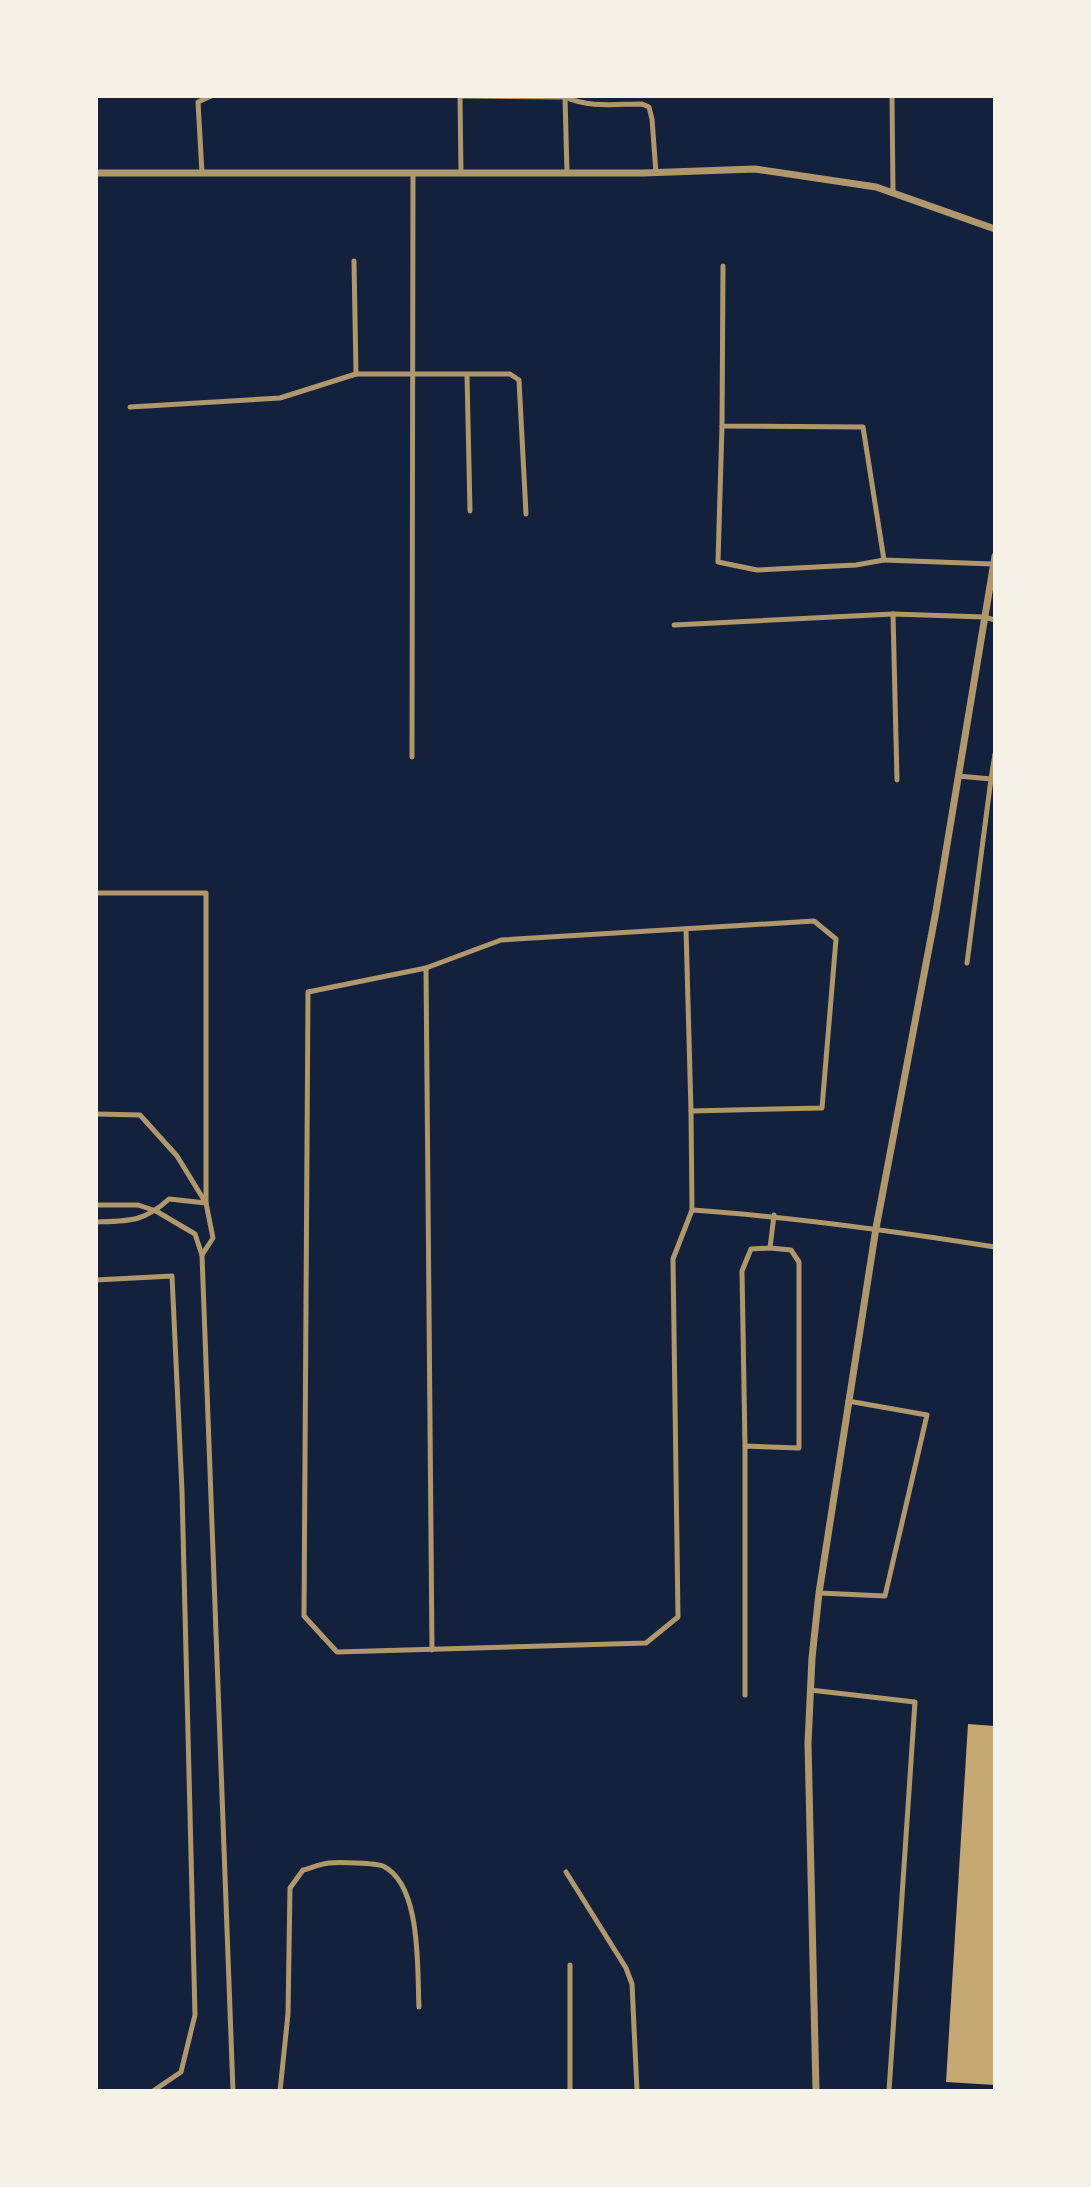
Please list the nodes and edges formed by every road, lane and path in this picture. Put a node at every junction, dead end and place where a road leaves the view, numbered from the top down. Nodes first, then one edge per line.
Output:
1 (211, 96) edge
2 (461, 96) edge
3 (892, 96) edge
4 (565, 97) edge
5 (96, 173) edge
6 (202, 173) junction
7 (414, 173) junction
8 (461, 173) junction
9 (567, 173) junction
10 (656, 173) junction
11 (893, 193) junction
12 (995, 229) edge
13 (354, 261) dead end
14 (723, 266) dead end
15 (356, 374) junction
16 (414, 375) junction
17 (467, 375) junction
18 (130, 407) dead end
19 (722, 426) junction
20 (470, 511) dead end
21 (526, 514) dead end
22 (884, 560) junction
23 (994, 560) edge
24 (893, 614) junction
25 (984, 617) junction
26 (995, 620) edge
27 (674, 625) dead end
28 (995, 754) edge
29 (412, 757) dead end
30 (958, 776) junction
31 (991, 779) junction
32 (897, 780) dead end
33 (96, 894) edge
34 (685, 929) junction
35 (967, 963) dead end
36 (426, 968) junction
37 (691, 1111) junction
38 (96, 1114) edge
39 (206, 1203) junction
40 (96, 1205) edge
41 (692, 1210) junction
42 (156, 1211) junction
43 (774, 1215) junction
44 (96, 1222) edge
45 (876, 1228) junction
46 (995, 1247) edge
47 (770, 1248) junction
48 (202, 1255) junction
49 (96, 1280) edge
50 (848, 1401) junction
51 (745, 1446) junction
52 (819, 1593) junction
53 (432, 1650) junction
54 (810, 1690) junction
55 (745, 1695) dead end
56 (566, 1872) dead end
57 (570, 1965) dead end
58 (419, 2007) dead end
59 (153, 2091) edge
60 (233, 2091) edge
61 (281, 2091) edge
62 (570, 2091) edge
63 (637, 2091) edge
64 (816, 2091) edge
65 (889, 2091) edge

1 - 6 lane
2 - 4 lane
2 - 8 lane
3 - 11 lane
4 - 9 lane
4 - 10 lane
5 - 6 street
6 - 7 street
7 - 8 street
7 - 16 lane
8 - 9 street
9 - 10 street
10 - 11 street
11 - 12 street
13 - 15 lane
14 - 19 lane
15 - 16 lane
15 - 18 lane
16 - 17 lane
16 - 29 lane
17 - 20 lane
17 - 21 lane
19 - 22 lane
19 - 22 lane
22 - 23 lane
23 - 25 street
24 - 25 lane
24 - 27 lane
24 - 32 lane
25 - 26 lane
25 - 30 street
28 - 31 lane
30 - 31 lane
30 - 45 street
31 - 35 lane
33 - 39 lane
34 - 36 lane
34 - 37 lane
34 - 37 lane
36 - 53 lane
36 - 53 lane
37 - 41 lane
38 - 39 lane
39 - 42 lane
39 - 48 lane
40 - 42 lane
41 - 43 lane
41 - 53 lane
42 - 44 lane
42 - 48 lane
43 - 45 lane
43 - 47 lane
45 - 46 lane
45 - 50 street
47 - 51 lane
47 - 51 lane
48 - 60 lane
49 - 59 lane
50 - 52 street
50 - 52 lane
51 - 55 lane
52 - 54 street
54 - 64 street
54 - 65 lane
56 - 63 lane
57 - 62 lane
58 - 61 lane

